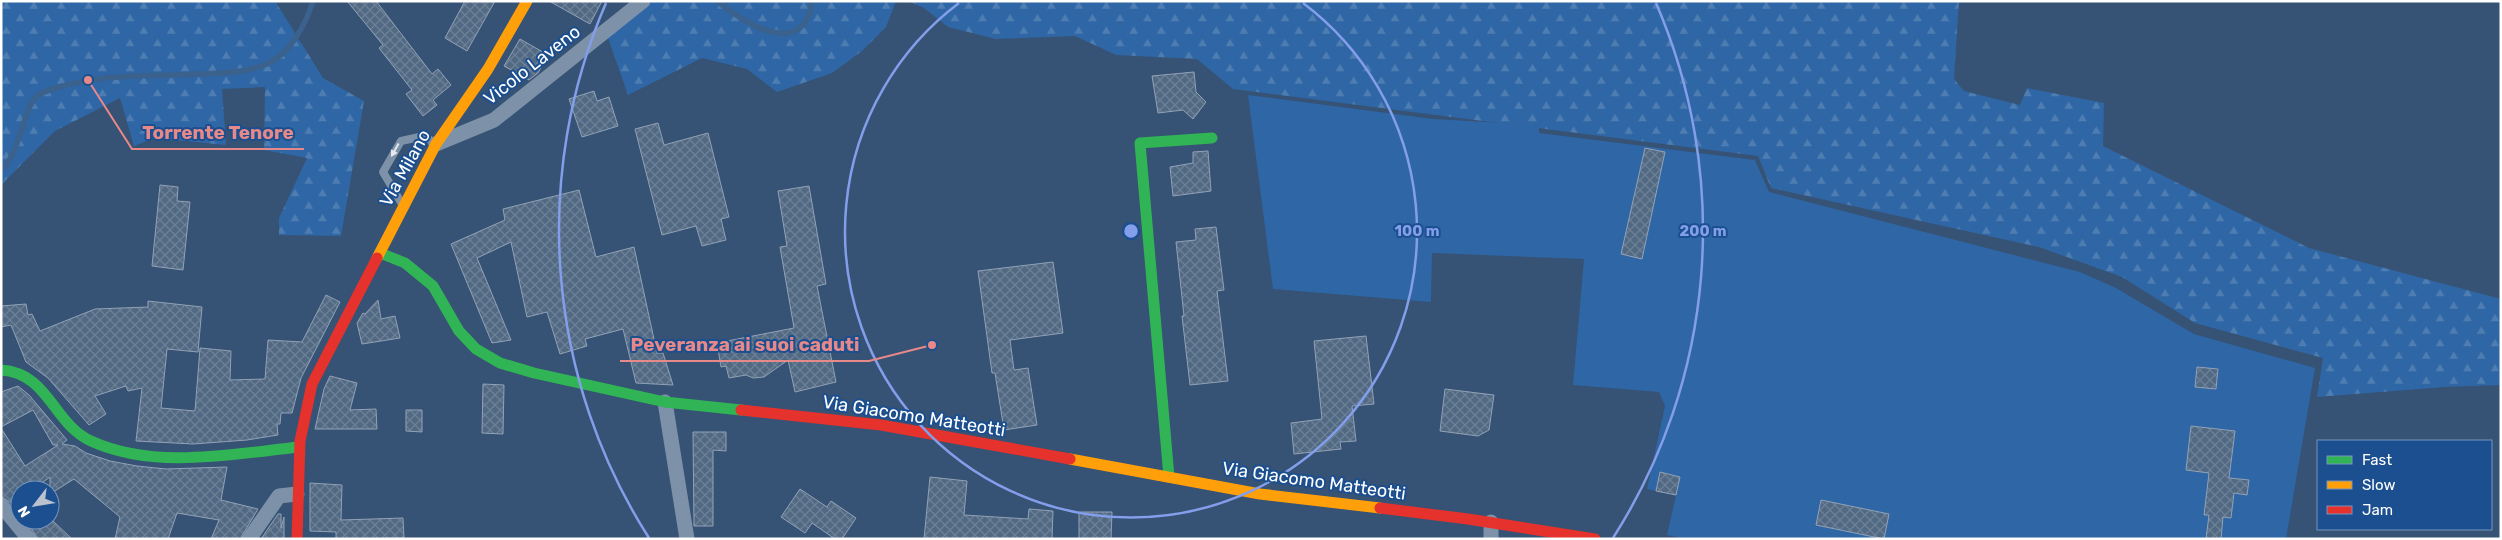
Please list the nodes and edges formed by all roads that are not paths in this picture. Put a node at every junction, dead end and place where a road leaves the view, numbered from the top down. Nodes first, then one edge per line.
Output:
1 (527, 1) edge
2 (643, 1) edge
3 (1212, 138) dead end
4 (436, 144) junction
5 (403, 206) junction
6 (380, 253) junction
7 (1, 370) edge
8 (666, 402) junction
9 (299, 447) junction
10 (1170, 477) junction
11 (297, 494) junction
12 (1, 506) edge
13 (1491, 522) junction
14 (29, 539) edge
15 (250, 539) edge
16 (297, 539) edge
17 (687, 539) edge
18 (1491, 539) edge
19 (1595, 539) edge

1 - 4 street, Via Milano
2 - 4 street, Vicolo Laveno
3 - 10 street
4 - 5 street, Via Milano
4 -> 5 lane
5 - 6 street, Via Milano
6 - 8 street, Via Giacomo Matteotti
6 - 9 street, Via Milano
7 - 9 street
8 - 10 street, Via Giacomo Matteotti
8 - 17 street
9 - 11 street, Via Milano
10 - 13 street, Via Giacomo Matteotti
11 - 15 street
11 - 16 street, Via Milano
12 - 14 street
13 - 18 street
13 - 19 street, Via Giacomo Matteotti

